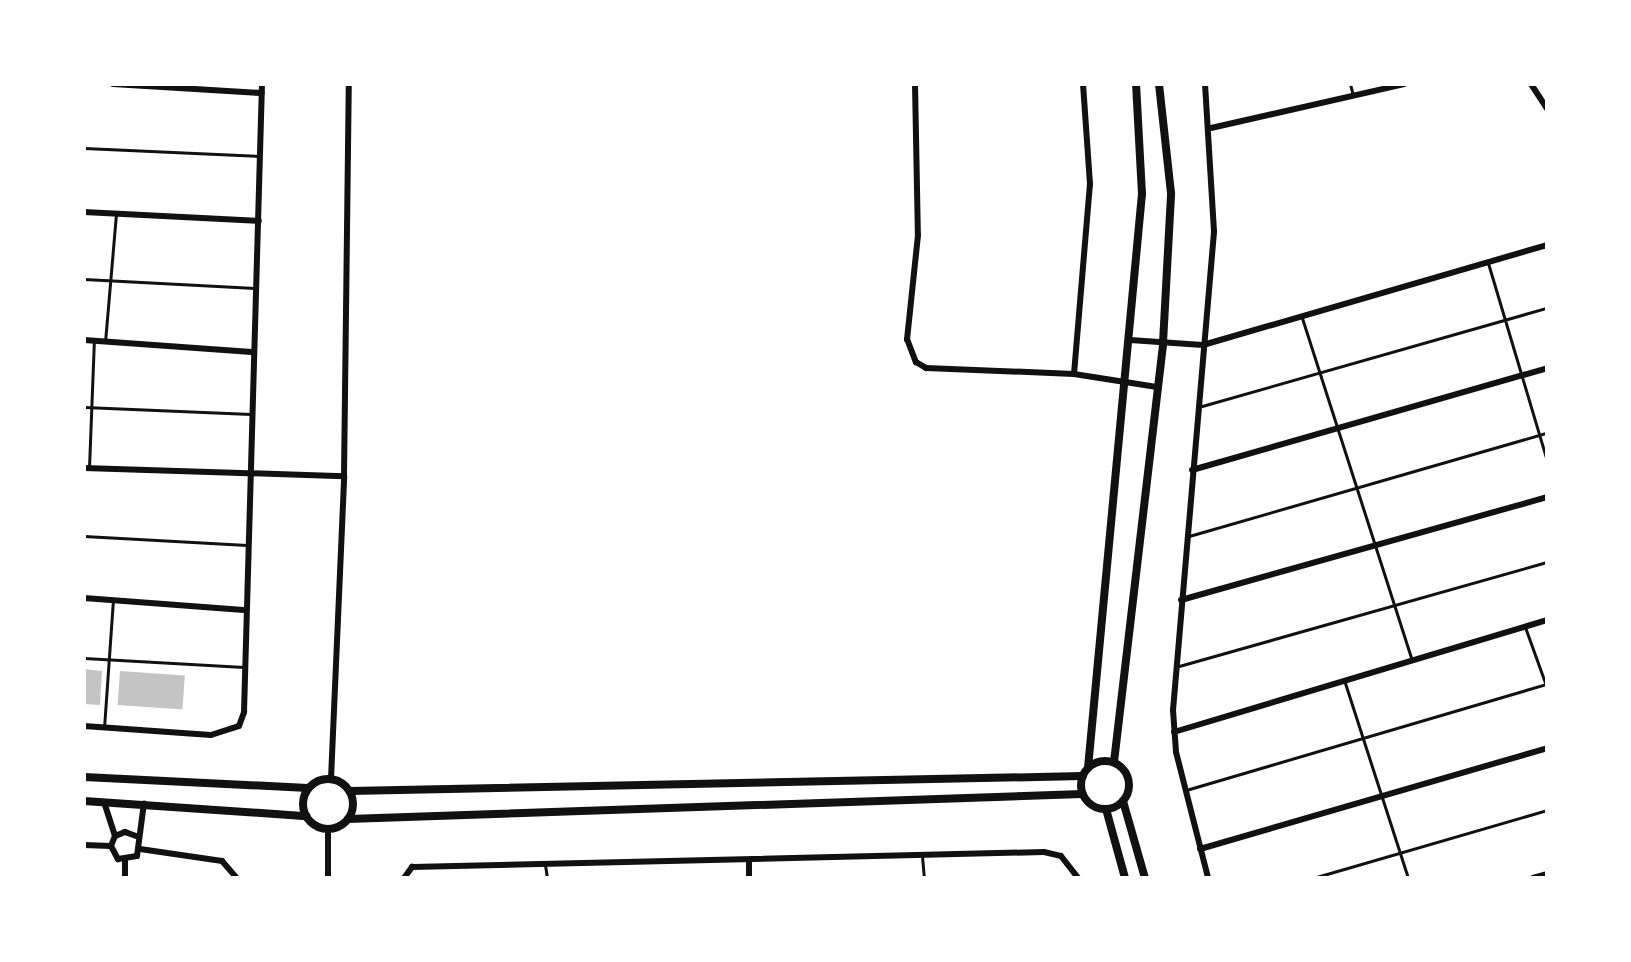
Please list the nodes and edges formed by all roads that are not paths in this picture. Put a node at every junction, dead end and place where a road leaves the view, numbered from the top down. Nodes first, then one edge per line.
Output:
1 (113, 84) edge
2 (262, 84) edge
3 (349, 84) edge
4 (915, 84) edge
5 (1083, 84) edge
6 (1136, 84) edge
7 (1159, 84) edge
8 (1205, 84) edge
9 (1350, 84) edge
10 (1404, 84) edge
11 (1531, 84) edge
12 (262, 93) junction
13 (1353, 95) junction
14 (1547, 109) edge
15 (1211, 128) junction
16 (84, 148) edge
17 (260, 156) junction
18 (84, 212) edge
19 (116, 214) junction
20 (259, 221) junction
21 (1547, 245) edge
22 (1488, 263) junction
23 (84, 279) edge
24 (108, 280) junction
25 (255, 288) junction
26 (1547, 308) edge
27 (1300, 314) junction
28 (1505, 320) junction
29 (84, 340) edge
30 (94, 340) junction
31 (1130, 340) junction
32 (105, 342) junction
33 (1163, 343) junction
34 (1203, 345) junction
35 (252, 352) junction
36 (1547, 368) edge
37 (1317, 373) junction
38 (1074, 374) junction
39 (1521, 376) junction
40 (1124, 383) junction
41 (1157, 387) junction
42 (84, 407) edge
43 (1198, 407) junction
44 (92, 408) junction
45 (251, 414) junction
46 (1336, 430) junction
47 (1547, 433) edge
48 (1539, 436) junction
49 (1547, 461) edge
50 (87, 468) edge
51 (1192, 470) junction
52 (344, 476) junction
53 (249, 477) junction
54 (1355, 487) junction
55 (1547, 497) edge
56 (84, 536) edge
57 (1185, 537) junction
58 (1373, 543) junction
59 (247, 545) junction
60 (1547, 562) edge
61 (84, 598) edge
62 (113, 600) junction
63 (1181, 600) junction
64 (1391, 606) junction
65 (244, 610) junction
66 (1547, 620) edge
67 (1525, 627) junction
68 (84, 658) edge
69 (108, 660) junction
70 (1412, 661) junction
71 (244, 667) junction
72 (1175, 667) junction
73 (1344, 680) junction
74 (1547, 685) edge
75 (84, 726) edge
76 (104, 728) junction
77 (1174, 732) junction
78 (1361, 736) junction
79 (1547, 748) edge
80 (1114, 762) junction
81 (1085, 772) junction
82 (84, 777) edge
83 (331, 779) junction
84 (308, 788) junction
85 (350, 791) junction
86 (1184, 791) junction
87 (1083, 794) junction
88 (1383, 797) junction
89 (84, 801) edge
90 (1123, 801) junction
91 (104, 802) junction
92 (144, 803) junction
93 (1106, 809) junction
94 (1547, 810) edge
95 (306, 816) junction
96 (348, 819) junction
97 (328, 829) junction
98 (115, 836) junction
99 (136, 836) junction
100 (84, 845) edge
101 (111, 846) junction
102 (140, 849) junction
103 (1200, 849) junction
104 (1399, 852) junction
105 (922, 856) junction
106 (125, 861) junction
107 (749, 861) junction
108 (545, 865) junction
109 (1547, 874) edge
110 (125, 878) edge
111 (237, 878) edge
112 (328, 878) edge
113 (404, 878) edge
114 (547, 878) edge
115 (749, 878) edge
116 (924, 878) edge
117 (1078, 878) edge
118 (1125, 878) edge
119 (1145, 878) edge
120 (1208, 878) edge
121 (1313, 878) edge
122 (1408, 878) edge
123 (1533, 878) edge

1 - 12 street
2 - 12 street
3 - 52 street
4 - 38 street
5 - 38 street
6 - 31 street
7 - 33 street
8 - 15 street
9 - 13 lane
10 - 13 street
11 - 14 street
12 - 17 street
13 - 15 street
15 - 34 street
16 - 17 lane
17 - 20 street
18 - 19 street
19 - 20 street
19 - 24 lane
20 - 25 street
21 - 22 street
22 - 27 street
22 - 28 lane
23 - 24 lane
24 - 25 lane
24 - 32 lane
25 - 35 street
26 - 28 lane
27 - 34 street
27 - 37 lane
28 - 37 lane
28 - 39 lane
29 - 30 street
30 - 32 street
30 - 44 lane
31 - 33 street
31 - 40 street
32 - 35 street
33 - 34 street
33 - 41 street
34 - 43 street
35 - 45 street
36 - 39 street
37 - 43 lane
37 - 46 lane
38 - 40 street
39 - 46 street
39 - 48 lane
40 - 41 street
40 - 81 street
41 - 80 street
42 - 44 lane
43 - 51 street
44 - 45 lane
44 - 50 lane
45 - 53 street
46 - 51 street
46 - 54 lane
47 - 48 lane
48 - 49 lane
48 - 54 lane
50 - 53 street
51 - 57 street
52 - 53 street
52 - 83 street
53 - 59 street
54 - 57 lane
54 - 58 lane
55 - 58 street
56 - 59 lane
57 - 63 street
58 - 63 street
58 - 64 lane
59 - 65 street
60 - 64 lane
61 - 62 street
62 - 65 street
62 - 69 lane
63 - 72 street
64 - 70 lane
64 - 72 lane
65 - 71 street
66 - 67 street
67 - 70 street
67 - 74 lane
68 - 69 lane
69 - 71 lane
69 - 76 lane
70 - 73 street
71 - 76 street
72 - 77 street
73 - 77 street
73 - 78 lane
74 - 78 lane
75 - 76 street
77 - 86 street
78 - 86 lane
78 - 88 lane
79 - 88 street
80 - 81 street
80 - 90 street
81 - 85 street
81 - 87 street
82 - 84 street
83 - 84 street
83 - 85 street
84 - 95 street
85 - 96 street
86 - 103 street
87 - 93 street
87 - 96 street
88 - 103 street
88 - 104 lane
89 - 91 street
90 - 93 street
90 - 119 street
91 - 92 street
91 - 98 street
92 - 95 street
92 - 99 street
93 - 118 street
94 - 104 lane
95 - 97 street
96 - 97 street
97 - 112 street
98 - 99 street
98 - 101 street
99 - 102 street
100 - 101 street
101 - 106 street
102 - 106 street
102 - 111 street
103 - 120 street
104 - 121 lane
104 - 122 lane
105 - 107 street
105 - 116 lane
105 - 117 street
106 - 110 street
107 - 108 street
107 - 115 street
108 - 113 street
108 - 114 lane
109 - 123 street

